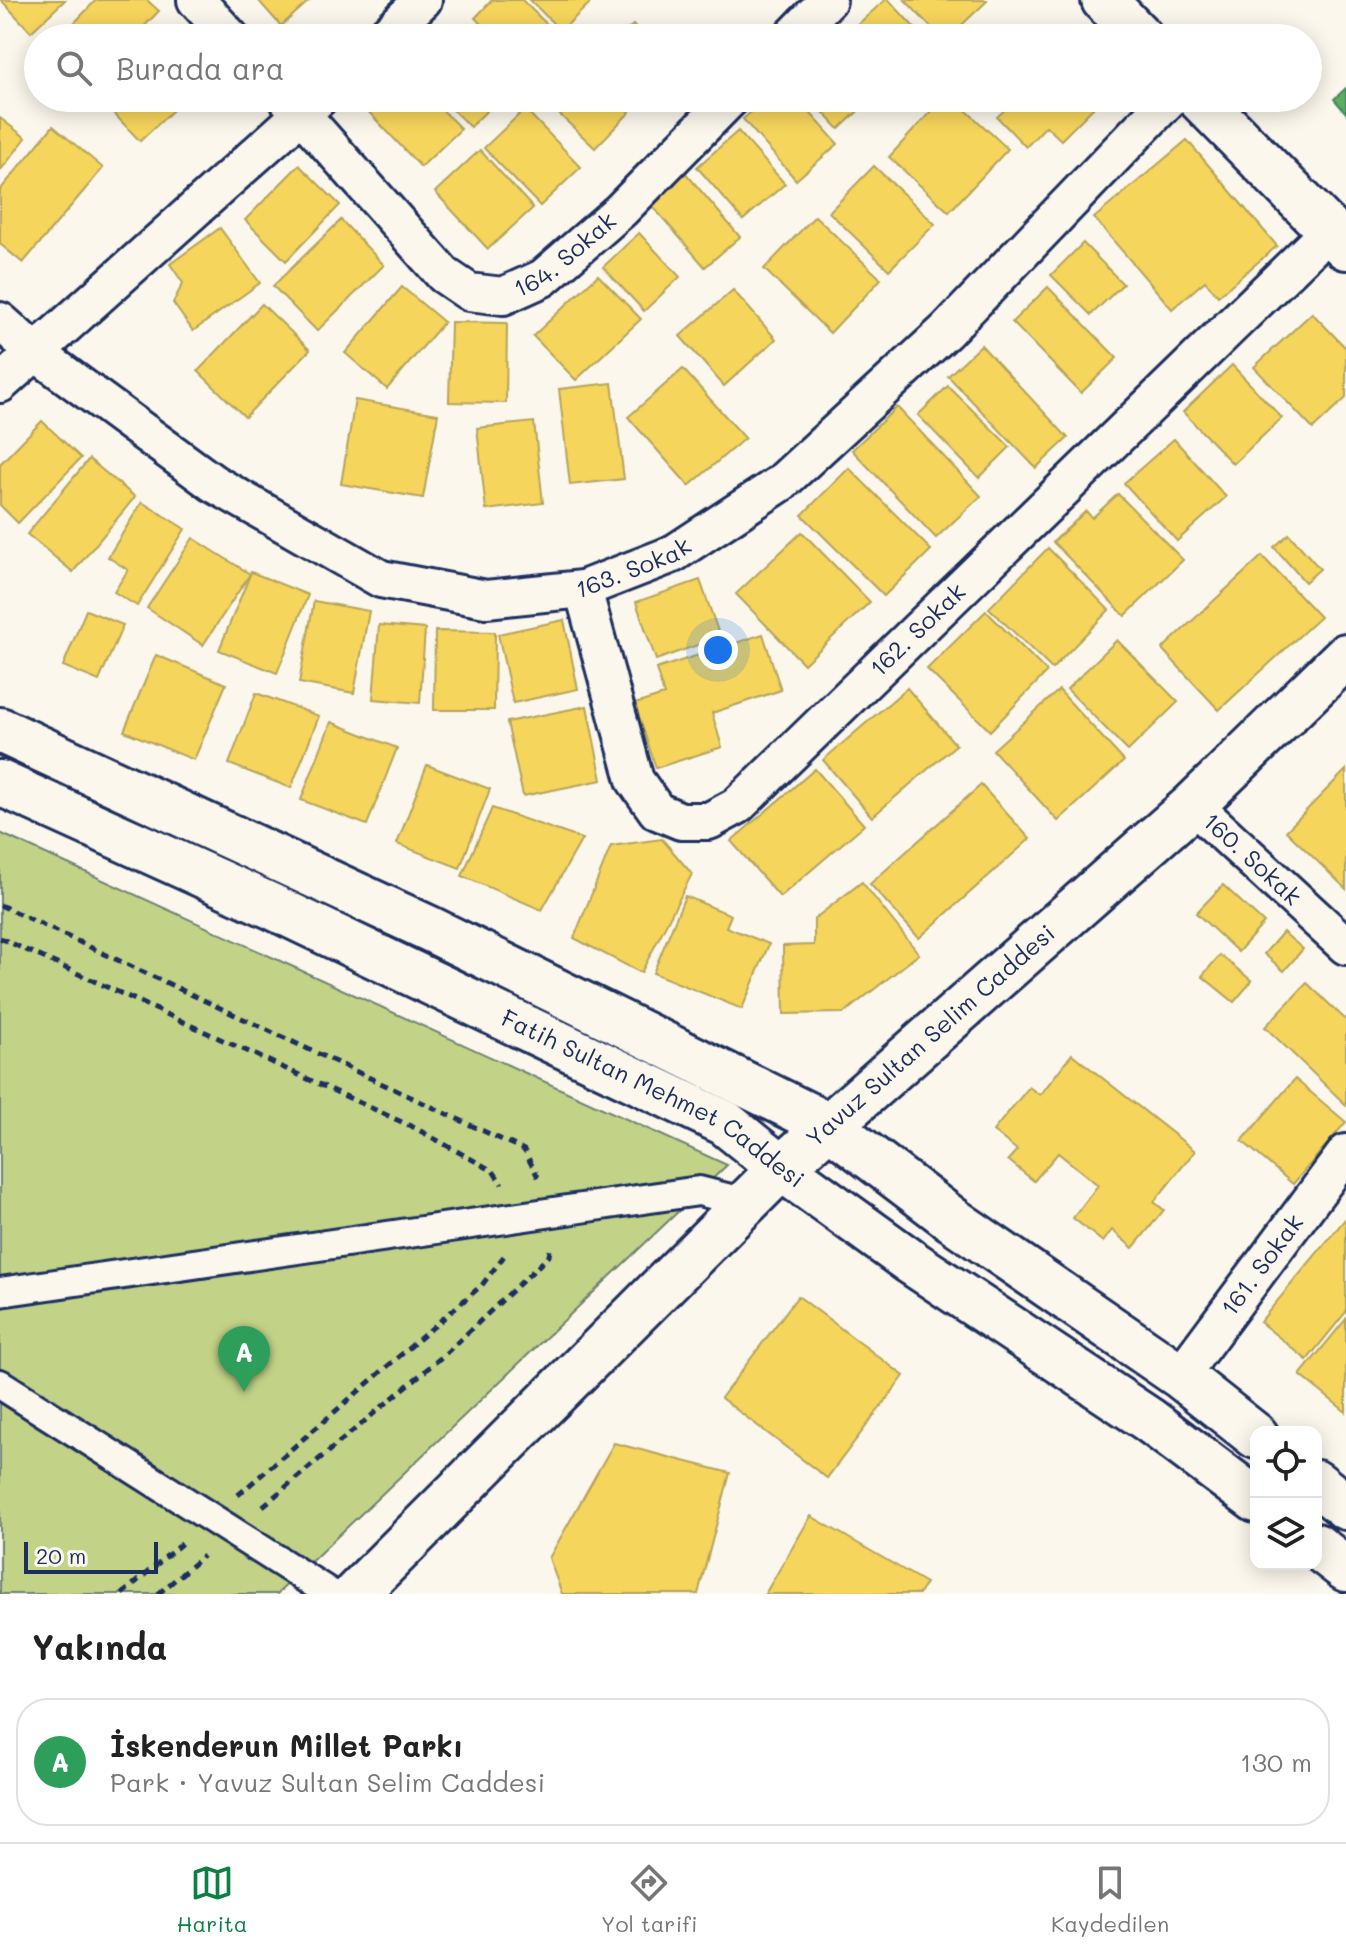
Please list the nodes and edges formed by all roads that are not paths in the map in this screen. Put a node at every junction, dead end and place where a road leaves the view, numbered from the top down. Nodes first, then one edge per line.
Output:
1 (196, 0) edge
2 (423, 0) edge
3 (828, 0) edge
4 (1104, 0) edge
5 (218, 24) edge
6 (398, 24) edge
7 (805, 24) edge
8 (1127, 24) edge
9 (293, 112) edge
10 (310, 112) edge
11 (717, 112) edge
12 (1157, 112) edge
13 (1213, 112) edge
14 (1338, 238) edge
15 (0, 321) edge
16 (36, 353) junction
17 (0, 384) edge
18 (583, 589) junction
19 (1346, 656) edge
20 (0, 730) edge
21 (0, 783) edge
22 (1193, 805) junction
23 (1346, 946) edge
24 (828, 1125) junction
25 (1346, 1153) edge
26 (781, 1168) junction
27 (746, 1203) junction
28 (0, 1292) edge
29 (1180, 1376) junction
30 (0, 1384) edge
31 (1250, 1431) edge
32 (1322, 1488) edge
33 (1253, 1498) edge
34 (1346, 1507) edge
35 (1322, 1551) edge
36 (1346, 1569) edge
37 (331, 1594) edge
38 (355, 1594) edge

1 - 5 street
2 - 6 street
3 - 7 street
4 - 8 street
9 - 16 street
10 - 11 street, 164. Sokak
12 - 18 street, 163. Sokak
13 - 14 street
14 - 18 street, 162. Sokak
15 - 16 street, 163. Sokak
16 - 17 street
16 - 18 street, 163. Sokak
19 - 22 street, Yavuz Sultan Selim Caddesi
20 - 24 street, Fatih Sultan Mehmet Caddesi
21 - 26 street, Fatih Sultan Mehmet Caddesi
22 - 23 street, 160. Sokak
22 - 24 street, Yavuz Sultan Selim Caddesi
24 - 26 street, Yavuz Sultan Selim Caddesi
24 - 29 street, Fatih Sultan Mehmet Caddesi
25 - 29 street, 161. Sokak
26 - 27 street, Yavuz Sultan Selim Caddesi
26 - 33 street, Fatih Sultan Mehmet Caddesi
27 - 28 street
27 - 38 street, Yavuz Sultan Selim Caddesi
29 - 31 street, Fatih Sultan Mehmet Caddesi
30 - 37 street
32 - 34 street
35 - 36 street

